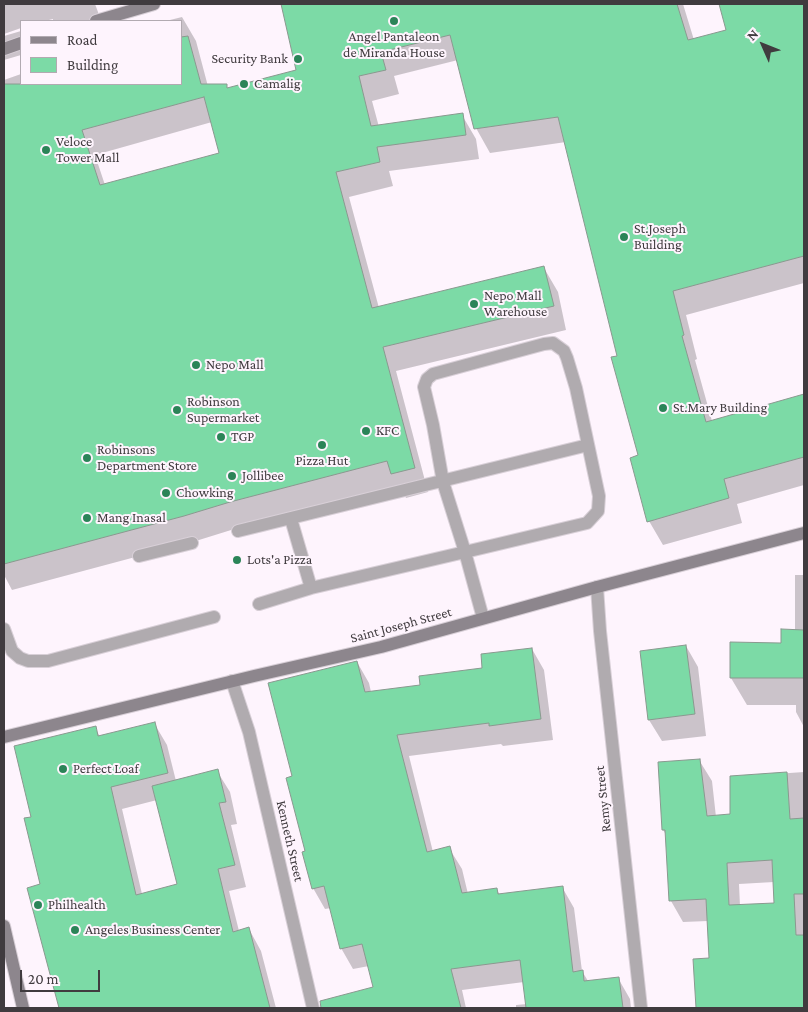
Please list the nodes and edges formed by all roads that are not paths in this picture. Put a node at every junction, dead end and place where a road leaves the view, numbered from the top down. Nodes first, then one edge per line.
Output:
1 (154, 4) edge
2 (99, 20) edge
3 (20, 43) edge
4 (4, 49) edge
5 (588, 445) junction
6 (443, 482) junction
7 (291, 519) junction
8 (238, 531) dead end
9 (804, 533) edge
10 (192, 542) dead end
11 (465, 552) junction
12 (138, 556) dead end
13 (597, 587) junction
14 (311, 588) junction
15 (259, 604) dead end
16 (214, 617) dead end
17 (483, 618) junction
18 (4, 629) edge
19 (232, 681) junction
20 (4, 737) edge
21 (4, 926) edge
22 (21, 1008) edge
23 (313, 1008) edge
24 (641, 1008) edge

1 - 2 street
3 - 4 street
5 - 6 street
5 - 6 street
5 - 11 street
6 - 7 street
6 - 11 street
7 - 8 street
7 - 14 street
9 - 13 street, Saint Joseph Street
10 - 12 street
11 - 14 street
11 - 17 street
13 - 17 street, Saint Joseph Street
13 - 24 street, Remy Street
14 - 15 street
16 - 18 street
17 - 19 street, Saint Joseph Street
19 - 20 street, Saint Joseph Street
19 - 23 street, Kenneth Street
21 - 22 street

